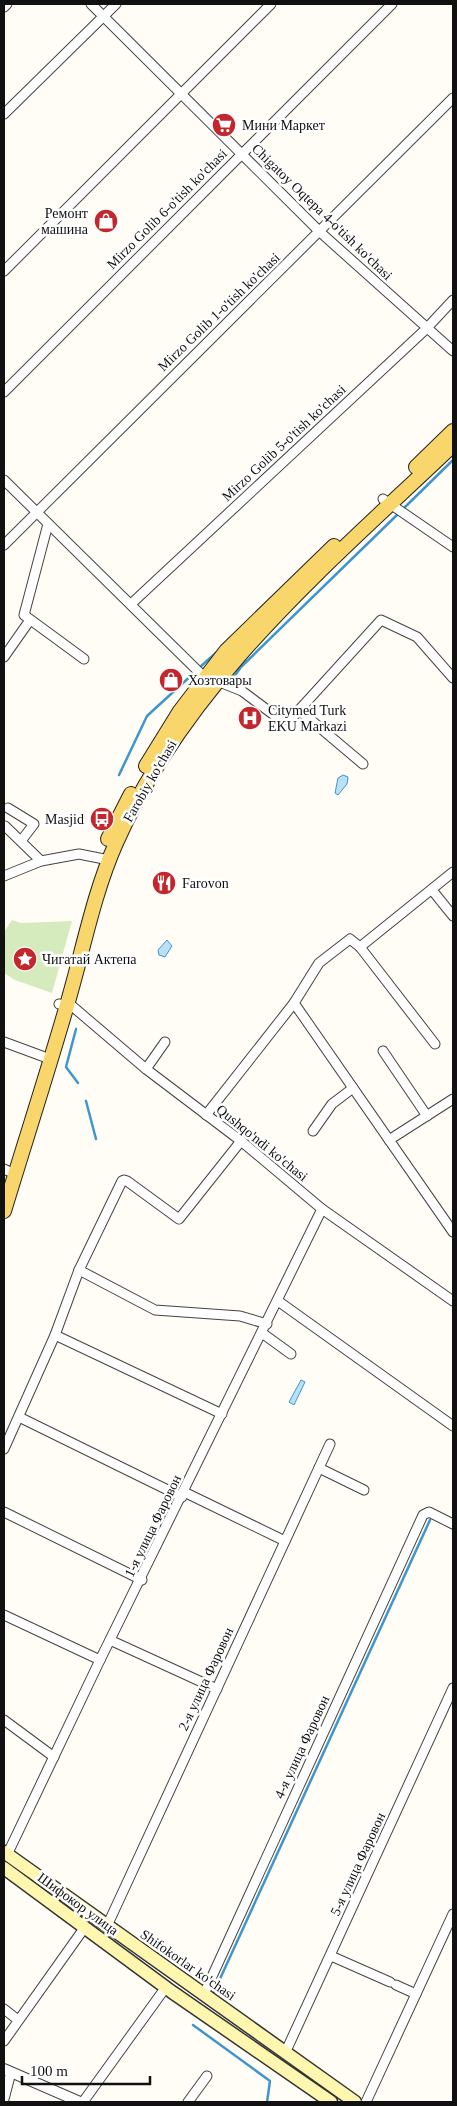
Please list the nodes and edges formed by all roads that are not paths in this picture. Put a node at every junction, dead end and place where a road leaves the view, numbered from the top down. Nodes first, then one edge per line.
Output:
1 (7, 4) edge
2 (91, 4) edge
3 (116, 4) edge
4 (271, 4) edge
5 (392, 4) edge
6 (4, 7) edge
7 (104, 16) junction
8 (181, 94) junction
9 (453, 98) edge
10 (4, 114) edge
11 (242, 155) junction
12 (320, 232) junction
13 (4, 271) edge
14 (453, 300) edge
15 (426, 329) junction
16 (453, 351) edge
17 (4, 392) edge
18 (453, 431) edge
19 (453, 444) edge
20 (4, 480) edge
21 (387, 501) junction
22 (36, 511) junction
23 (48, 524) junction
24 (4, 545) edge
25 (453, 547) edge
26 (131, 604) junction
27 (30, 620) junction
28 (4, 656) edge
29 (84, 659) dead end
30 (453, 678) edge
31 (215, 680) junction
32 (299, 710) junction
33 (363, 764) dead end
34 (8, 808) dead end
35 (5, 826) dead end
36 (21, 841) junction
37 (105, 859) junction
38 (41, 861) junction
39 (453, 872) edge
40 (4, 876) edge
41 (432, 890) junction
42 (453, 916) edge
43 (360, 947) junction
44 (294, 1003) junction
45 (63, 1005) junction
46 (4, 1042) edge
47 (165, 1042) dead end
48 (435, 1044) dead end
49 (383, 1051) dead end
50 (47, 1057) junction
51 (146, 1069) junction
52 (353, 1088) junction
53 (453, 1099) edge
54 (206, 1115) junction
55 (427, 1116) junction
56 (313, 1131) dead end
57 (389, 1140) junction
58 (240, 1141) junction
59 (5, 1174) edge
60 (322, 1209) junction
61 (4, 1211) edge
62 (453, 1232) edge
63 (79, 1270) junction
64 (453, 1300) edge
65 (278, 1301) junction
66 (266, 1324) junction
67 (262, 1333) junction
68 (55, 1335) junction
69 (291, 1354) dead end
70 (222, 1414) junction
71 (19, 1417) junction
72 (453, 1426) edge
73 (330, 1444) dead end
74 (4, 1449) edge
75 (319, 1468) junction
76 (364, 1490) dead end
77 (183, 1494) junction
78 (4, 1512) edge
79 (453, 1524) edge
80 (285, 1541) junction
81 (142, 1580) junction
82 (4, 1615) edge
83 (112, 1641) junction
84 (100, 1660) junction
85 (453, 1688) edge
86 (217, 1689) junction
87 (4, 1720) edge
88 (54, 1757) junction
89 (6, 1853) edge
90 (4, 1868) edge
91 (453, 1916) edge
92 (107, 1926) junction
93 (85, 1927) junction
94 (331, 1956) junction
95 (182, 1979) junction
96 (169, 1989) junction
97 (204, 1994) junction
98 (416, 1994) junction
99 (4, 2009) edge
100 (18, 2020) junction
101 (4, 2041) edge
102 (286, 2051) junction
103 (8, 2070) edge
104 (207, 2076) dead end
105 (4, 2099) edge
106 (81, 2102) edge
107 (188, 2102) edge
108 (331, 2102) edge
109 (355, 2102) edge
110 (366, 2102) edge

1 - 6 street
2 - 7 street, Chigatoy Oqtepa 4-o'tish ko'chasi
3 - 7 street
4 - 8 street
5 - 11 street, Mirzo Golib 6-o'tish ko'chasi
7 - 8 street, Chigatoy Oqtepa 4-o'tish ko'chasi
7 - 10 street
8 - 11 street, Chigatoy Oqtepa 4-o'tish ko'chasi
8 - 13 street
9 - 12 street, Mirzo Golib 1-o'tish ko'chasi
11 - 12 street, Chigatoy Oqtepa 4-o'tish ko'chasi
11 - 17 street, Mirzo Golib 6-o'tish ko'chasi
12 - 15 street, Chigatoy Oqtepa 4-o'tish ko'chasi
12 - 22 street, Mirzo Golib 1-o'tish ko'chasi
14 - 15 street, Mirzo Golib 5-o'tish ko'chasi
15 - 16 street, Chigatoy Oqtepa 4-o'tish ko'chasi
15 - 26 street, Mirzo Golib 5-o'tish ko'chasi
18 - 21 main road, Farobiy ko'chasi
19 - 21 main road, Farobiy ko'chasi
20 - 22 street
21 - 25 street
21 - 31 main road, Farobiy ko'chasi
22 - 23 street
22 - 24 street, Mirzo Golib 1-o'tish ko'chasi
23 - 26 street
23 - 27 street
26 - 31 street
27 - 28 street
27 - 29 street
30 - 32 street
31 - 32 street
31 - 37 main road, Farobiy ko'chasi
32 - 33 street
34 - 36 street
35 - 36 street
36 - 38 street
37 - 38 street
37 - 45 main road, Farobiy ko'chasi
38 - 40 street
39 - 41 street
41 - 42 street
41 - 43 street
43 - 44 street
43 - 48 street
44 - 52 street
44 - 54 street
45 - 50 main road, Farobiy ko'chasi
45 - 51 street, Qushqo'ndi ko'chasi
46 - 50 street
47 - 51 street
49 - 55 street
50 - 59 main road, Farobiy ko'chasi
50 - 61 main road, Farobiy ko'chasi
51 - 54 street, Qushqo'ndi ko'chasi
52 - 56 street
52 - 57 street
53 - 55 street
54 - 58 street, Qushqo'ndi ko'chasi
55 - 57 street
57 - 62 street
58 - 60 street, Qushqo'ndi ko'chasi
58 - 63 street
60 - 64 street, Qushqo'ndi ko'chasi
60 - 65 street, 1-я улица Фаровон
63 - 66 street
63 - 68 street
65 - 66 street, 1-я улица Фаровон
65 - 72 street
66 - 67 street, 1-я улица Фаровон
67 - 69 street
67 - 70 street, 1-я улица Фаровон
68 - 70 street
68 - 71 street
70 - 77 street, 1-я улица Фаровон
71 - 74 street
71 - 77 street
73 - 75 street, 2-я улица Фаровон
75 - 76 street
75 - 80 street, 2-я улица Фаровон
77 - 80 street
77 - 81 street, 1-я улица Фаровон
78 - 81 street
79 - 97 street, 4-я улица Фаровон
80 - 86 street, 2-я улица Фаровон
81 - 83 street, 1-я улица Фаровон
82 - 84 street
83 - 84 street, 1-я улица Фаровон
83 - 86 street
84 - 88 street, 1-я улица Фаровон
85 - 94 street, 5-я улица Фаровон
86 - 92 street, 2-я улица Фаровон
87 - 88 street
88 - 89 street, 1-я улица Фаровон
89 - 92 main road, Shifokorlar ko'chasi
90 - 93 main road, Шифокор улица
91 - 98 street
92 - 95 main road, Shifokorlar ko'chasi
93 - 96 main road, Шифокор улица
93 - 100 street
94 - 98 street
94 - 102 street, 5-я улица Фаровон
95 - 96 main road
95 - 97 main road, Shifokorlar ko'chasi
96 - 106 street
96 - 108 main road, Шифокор улица
97 - 102 main road, Shifokorlar ko'chasi
98 - 110 street
99 - 100 street
100 - 101 street
102 - 109 main road, Shifokorlar ko'chasi
103 - 105 street
103 - 106 street
104 - 107 street

